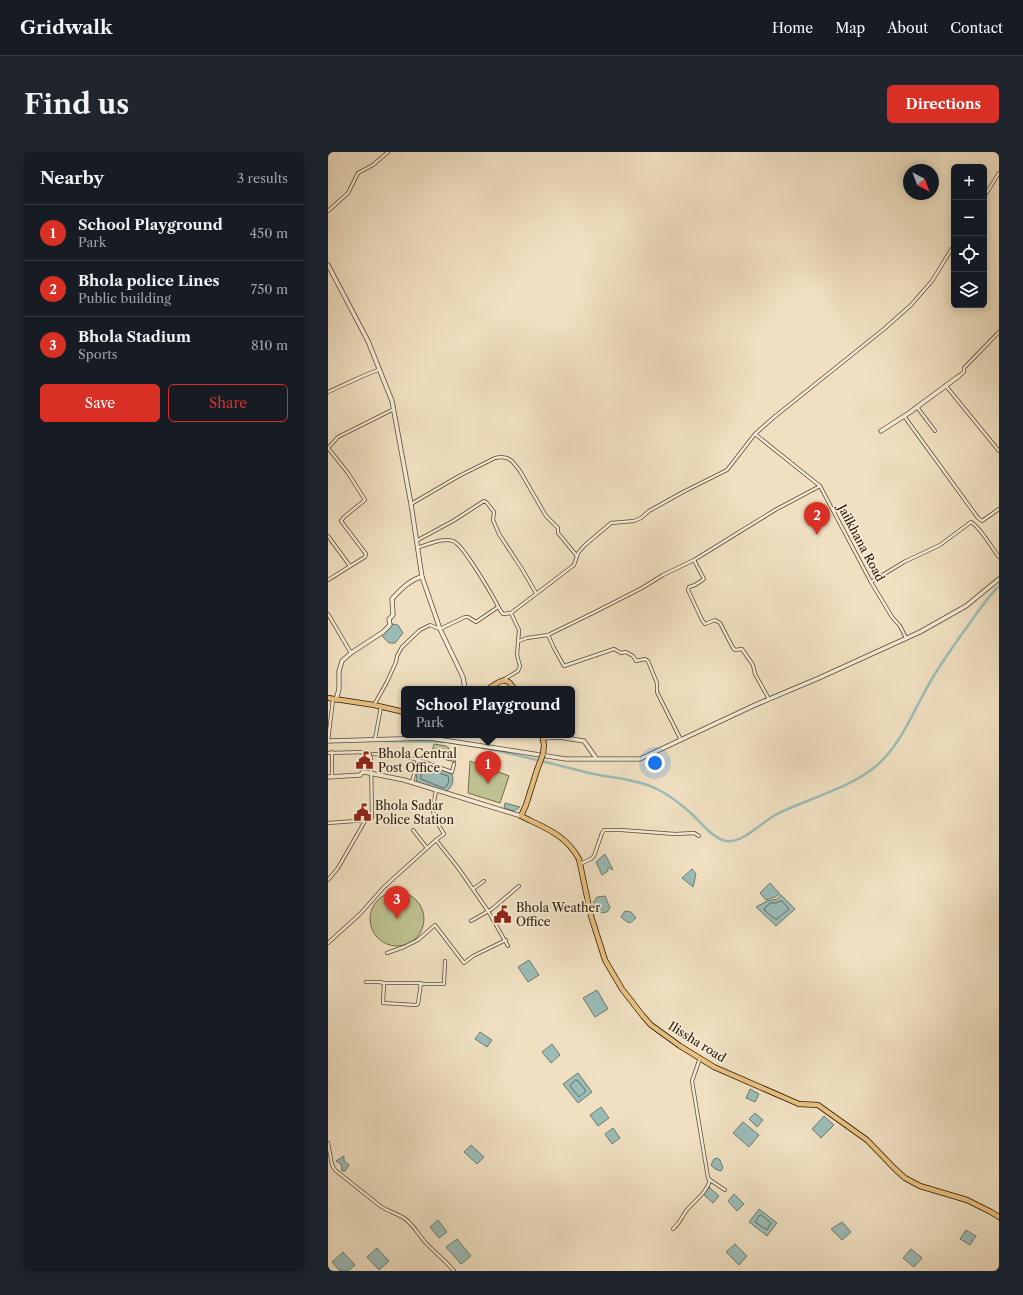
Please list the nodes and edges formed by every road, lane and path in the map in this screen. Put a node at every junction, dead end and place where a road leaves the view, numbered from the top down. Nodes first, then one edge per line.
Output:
1 (388, 152) edge
2 (999, 173) edge
3 (987, 192) edge
4 (328, 211) edge
5 (951, 251) edge
6 (328, 265) edge
7 (999, 332) edge
8 (378, 370) junction
9 (959, 376) joint
10 (946, 386) junction
11 (328, 392) edge
12 (916, 407) junction
13 (394, 409) junction
14 (904, 416) junction
15 (881, 430) dead end
16 (935, 431) dead end
17 (755, 434) junction
18 (328, 448) edge
19 (999, 451) edge
20 (820, 486) junction
21 (411, 504) junction
22 (999, 509) edge
23 (328, 536) edge
24 (416, 541) junction
25 (417, 548) junction
26 (577, 556) junction
27 (999, 557) edge
28 (694, 560) junction
29 (350, 566) junction
30 (422, 577) junction
31 (328, 580) edge
32 (999, 580) edge
33 (870, 582) junction
34 (536, 593) junction
35 (498, 607) junction
36 (511, 613) junction
37 (328, 614) edge
38 (440, 629) junction
39 (548, 634) junction
40 (906, 638) junction
41 (519, 641) junction
42 (351, 653) junction
43 (501, 681) junction
44 (464, 686) edge
45 (493, 686) edge
46 (512, 686) edge
47 (332, 699) edge
48 (769, 699) junction
49 (374, 705) junction
50 (381, 707) junction
51 (401, 711) edge
52 (542, 738) edge
53 (565, 738) edge
54 (375, 739) junction
55 (328, 740) edge
56 (681, 740) junction
57 (332, 752) junction
58 (328, 753) edge
59 (373, 754) dead end
60 (398, 756) dead end
61 (407, 757) dead end
62 (596, 758) junction
63 (418, 760) junction
64 (454, 764) dead end
65 (370, 773) junction
66 (330, 777) edge
67 (412, 783) junction
68 (436, 791) junction
69 (521, 816) junction
70 (365, 820) junction
71 (328, 823) edge
72 (414, 830) dead end
73 (699, 836) dead end
74 (436, 840) junction
75 (427, 848) junction
76 (580, 864) junction
77 (328, 880) edge
78 (484, 881) dead end
79 (519, 886) dead end
80 (473, 889) junction
81 (488, 912) junction
82 (471, 921) dead end
83 (506, 940) junction
84 (328, 943) edge
85 (508, 946) dead end
86 (387, 953) dead end
87 (445, 961) dead end
88 (366, 982) dead end
89 (384, 983) junction
90 (420, 984) junction
91 (700, 1058) junction
92 (328, 1143) edge
93 (710, 1180) junction
94 (725, 1190) dead end
95 (999, 1217) edge
96 (673, 1230) dead end
97 (454, 1271) edge

1 - 4 street
2 - 3 street
5 - 17 street
6 - 8 street
7 - 9 street
8 - 11 street
8 - 13 street
9 - 10 street
10 - 12 street
10 - 19 street
12 - 14 street
12 - 16 street
13 - 18 street
13 - 21 street
14 - 15 street
14 - 22 street
17 - 20 street, Jailkhana Road
17 - 26 street
18 - 29 street
20 - 28 street
20 - 33 street, Jailkhana Road
21 - 24 street
21 - 26 street
23 - 29 street
24 - 25 street
24 - 34 street
25 - 30 street
25 - 35 street
26 - 34 street
27 - 33 street
28 - 39 street
28 - 48 street
29 - 31 street
30 - 38 street
30 - 42 street
32 - 40 street
33 - 40 street, Jailkhana Road
34 - 36 street
35 - 36 street
35 - 38 street
36 - 41 street
37 - 42 street
38 - 44 street
38 - 49 street
39 - 41 street
39 - 56 street
40 - 48 street
41 - 43 street
42 - 47 street
43 - 45 main road
43 - 46 main road
47 - 49 main road
47 - 55 street
48 - 56 street
49 - 50 main road
50 - 51 main road
50 - 54 street
52 - 69 main road, bridge
53 - 62 street
54 - 55 street
54 - 62 street
56 - 62 street
57 - 58 street
57 - 65 street
57 - 66 street
59 - 60 street
61 - 63 street
63 - 64 street
63 - 67 street
65 - 66 street
65 - 67 street
65 - 70 street
67 - 68 street
68 - 69 street
68 - 74 street
69 - 76 main road, Ilissha road
70 - 71 street
70 - 77 street
72 - 75 street
73 - 76 street
74 - 75 street
74 - 80 street
75 - 84 street
76 - 91 main road, Ilissha road
78 - 80 street
79 - 81 street
80 - 81 street
81 - 82 street
81 - 83 street
83 - 85 street
83 - 86 street
87 - 90 street
88 - 89 street
89 - 90 street
89 - 90 street
91 - 93 street
91 - 95 main road, Ilissha road
92 - 97 street
93 - 94 street
93 - 96 street

